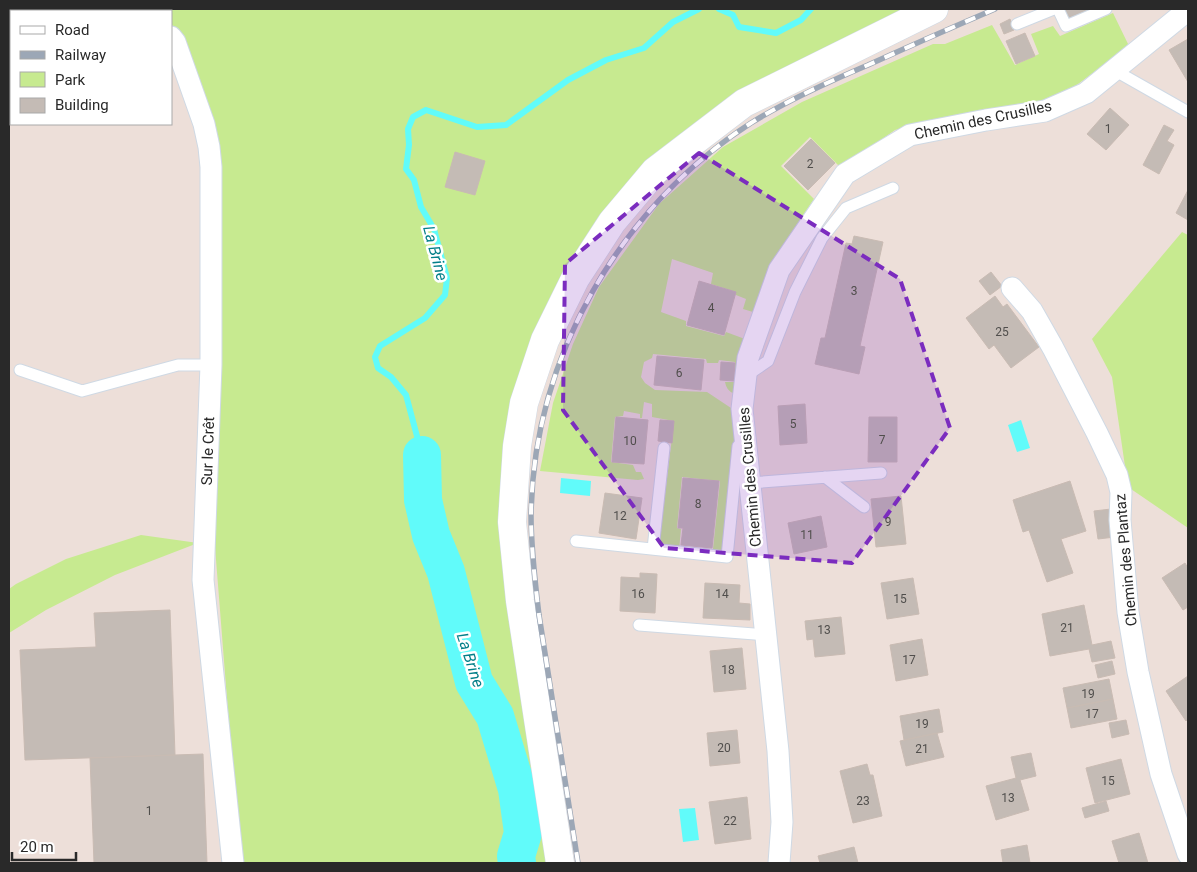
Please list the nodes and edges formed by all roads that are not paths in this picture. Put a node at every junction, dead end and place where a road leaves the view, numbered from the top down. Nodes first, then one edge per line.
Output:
1 (934, 9) edge
2 (1054, 9) edge
3 (1058, 9) edge
4 (1106, 9) edge
5 (1188, 10) edge
6 (1017, 24) dead end
7 (173, 40) edge
8 (1114, 70) junction
9 (1188, 112) edge
10 (893, 188) dead end
11 (1012, 288) dead end
12 (211, 365) junction
13 (20, 370) dead end
14 (746, 376) junction
15 (742, 409) junction
16 (664, 448) dead end
17 (881, 473) dead end
18 (825, 477) junction
19 (750, 483) junction
20 (864, 507) dead end
21 (576, 541) dead end
22 (653, 550) junction
23 (639, 625) dead end
24 (766, 635) junction
25 (1188, 854) edge
26 (232, 863) edge
27 (560, 863) edge
28 (780, 863) edge

1 - 27 street
2 - 6 lane
3 - 4 lane
5 - 8 street, Chemin des Crusilles
7 - 12 street, Sur le Crêt
8 - 9 lane
8 - 14 street, Chemin des Crusilles
10 - 14 lane
11 - 25 street, Chemin des Plantaz
12 - 13 lane
12 - 26 street, Sur le Crêt
14 - 15 street, Chemin des Crusilles
15 - 19 street, Chemin des Crusilles
15 - 22 lane
16 - 22 lane
17 - 18 lane
18 - 19 lane
18 - 20 lane
19 - 24 street, Chemin des Crusilles
21 - 22 lane
23 - 24 lane
24 - 28 street, Chemin des Crusilles

